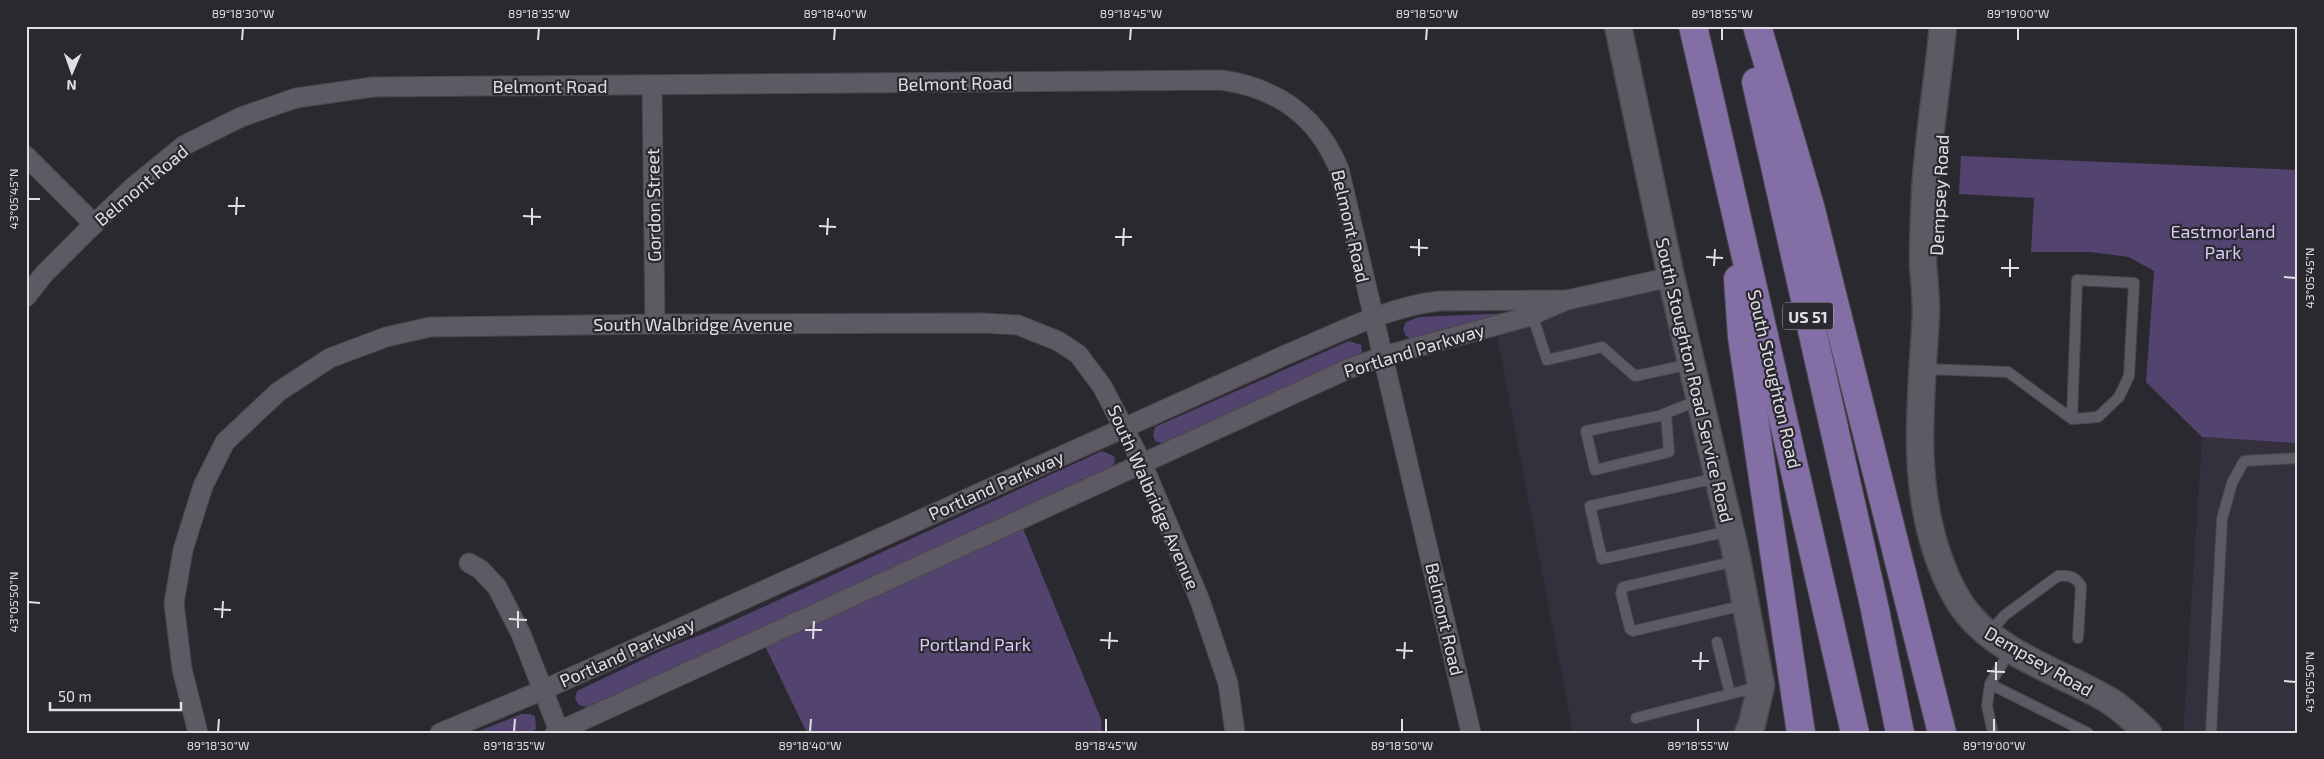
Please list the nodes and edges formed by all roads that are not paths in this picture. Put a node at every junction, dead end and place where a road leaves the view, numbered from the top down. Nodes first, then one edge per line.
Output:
1 (1618, 26) edge
2 (1693, 26) edge
3 (1744, 26) edge
4 (1757, 26) edge
5 (1943, 26) edge
6 (652, 86) junction
7 (26, 156) edge
8 (1732, 197) junction
9 (94, 224) junction
10 (1670, 277) junction
11 (26, 297) edge
12 (1567, 300) junction
13 (1532, 314) junction
14 (1373, 318) junction
15 (654, 324) junction
16 (1384, 356) junction
17 (1692, 363) junction
18 (1923, 369) junction
19 (1700, 399) junction
20 (1666, 413) junction
21 (2072, 419) junction
22 (1125, 427) junction
23 (2298, 458) edge
24 (1142, 463) junction
25 (1719, 478) junction
26 (1731, 531) junction
27 (1738, 561) junction
28 (469, 564) dead end
29 (1746, 605) junction
30 (1989, 634) junction
31 (2078, 638) dead end
32 (1717, 642) dead end
33 (2011, 648) junction
34 (1990, 684) junction
35 (543, 690) junction
36 (1760, 692) junction
37 (1730, 694) junction
38 (1636, 718) dead end
39 (557, 732) edge
40 (198, 733) edge
41 (440, 733) edge
42 (1235, 733) edge
43 (1471, 733) edge
44 (1748, 733) edge
45 (1801, 733) edge
46 (1855, 733) edge
47 (1900, 733) edge
48 (1942, 733) edge
49 (1993, 733) edge
50 (2088, 733) edge
51 (2148, 733) edge
52 (2211, 733) edge

1 - 10 street, South Stoughton Road Service Road
2 - 8 main road, South Stoughton Road / US 51
3 - 47 main road, US 51
4 - 48 main road
5 - 18 street, Dempsey Road
6 - 9 street, Belmont Road
6 - 14 street, Belmont Road
6 - 15 street, Gordon Street
7 - 9 street
8 - 45 main road
8 - 46 main road, South Stoughton Road / US 51
9 - 11 street, Belmont Road
10 - 12 street, Portland Parkway
10 - 17 street, South Stoughton Road Service Road
12 - 13 street, Portland Parkway
12 - 14 street, Portland Parkway
13 - 16 street, Portland Parkway
13 - 17 lane
14 - 16 street, Belmont Road
14 - 22 street, Portland Parkway
15 - 22 street, South Walbridge Avenue
15 - 40 street, South Walbridge Avenue
16 - 24 street, Portland Parkway
16 - 43 street, Belmont Road
17 - 19 street, South Stoughton Road Service Road
18 - 21 lane
18 - 30 street, Dempsey Road
19 - 20 lane
19 - 25 street, South Stoughton Road Service Road
20 - 20 lane
21 - 21 lane
22 - 24 street, South Walbridge Avenue
22 - 35 street, Portland Parkway
23 - 52 lane
24 - 39 street, Portland Parkway
24 - 42 street, South Walbridge Avenue
25 - 26 street, South Stoughton Road Service Road
25 - 26 lane
26 - 27 street, South Stoughton Road Service Road
27 - 29 street, South Stoughton Road Service Road
27 - 29 lane
28 - 35 street
29 - 36 street, South Stoughton Road Service Road
30 - 31 lane
30 - 33 street, Dempsey Road
32 - 37 lane
33 - 34 lane
33 - 51 street, Dempsey Road
34 - 49 lane
34 - 50 lane
35 - 39 street
35 - 41 street, Portland Parkway
36 - 37 lane
36 - 44 street, South Stoughton Road Service Road
37 - 38 lane

